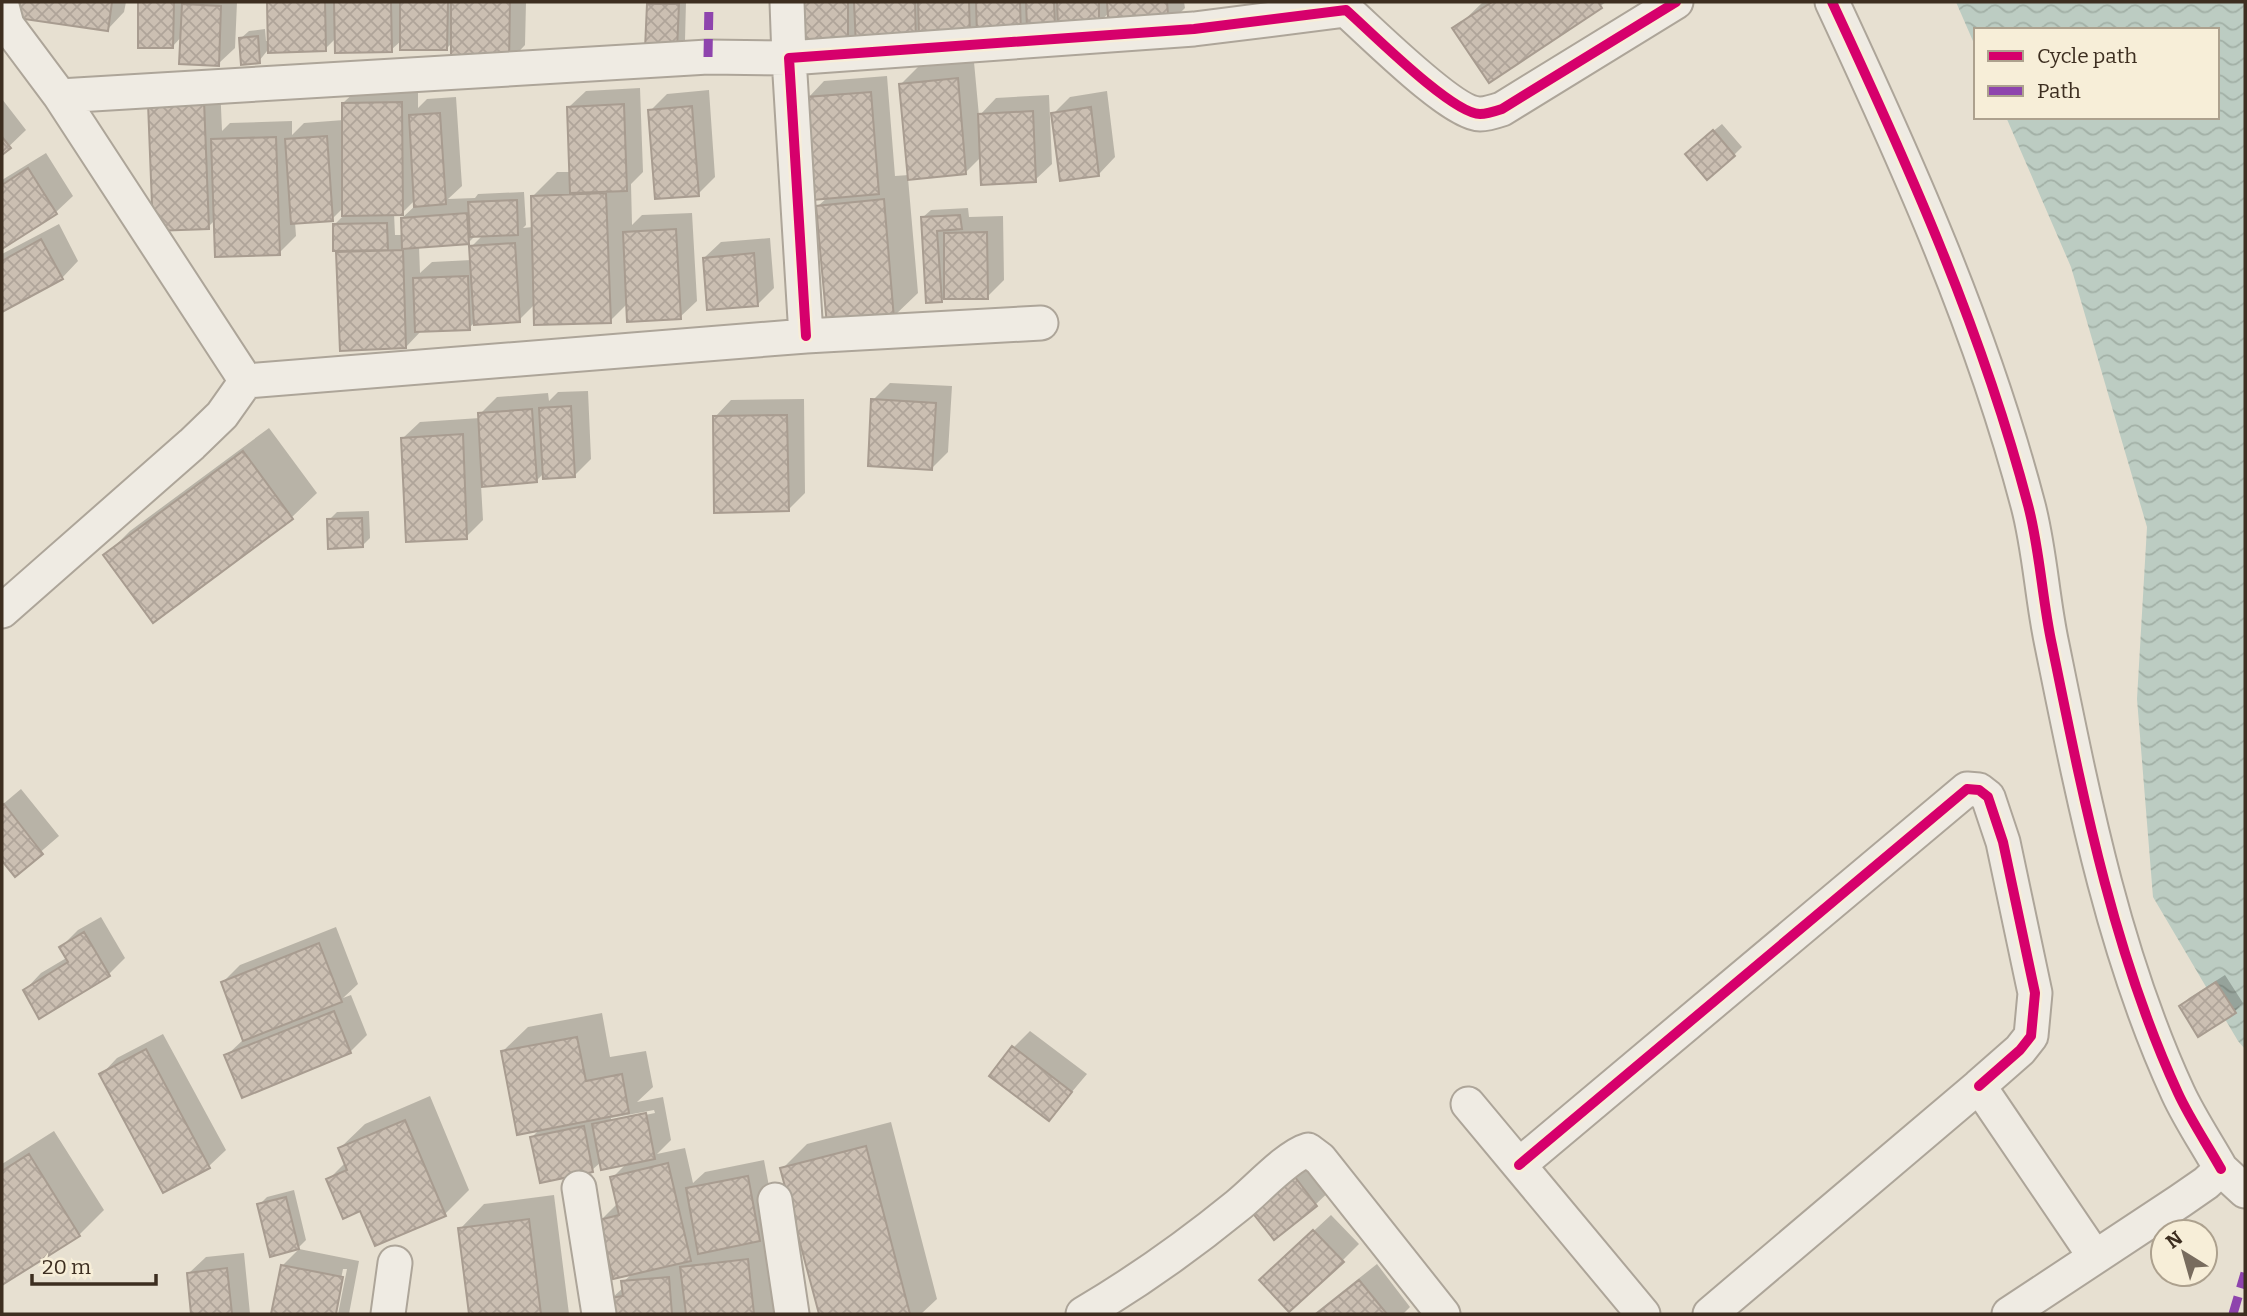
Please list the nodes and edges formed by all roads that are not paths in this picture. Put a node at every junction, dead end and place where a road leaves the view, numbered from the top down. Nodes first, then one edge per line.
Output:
1 (787, 2) edge
2 (1676, 2) edge
3 (1832, 2) edge
4 (1343, 6) edge
5 (2, 8) edge
6 (1193, 15) edge
7 (789, 58) junction
8 (60, 96) junction
9 (1041, 323) dead end
10 (806, 336) junction
11 (246, 381) junction
12 (2, 611) edge
13 (1979, 1086) junction
14 (1468, 1104) dead end
15 (1519, 1165) junction
16 (2202, 1184) junction
17 (579, 1188) dead end
18 (2245, 1191) edge
19 (775, 1200) dead end
20 (2095, 1257) junction
21 (395, 1264) dead end
22 (388, 1314) edge
23 (599, 1314) edge
24 (792, 1314) edge
25 (1083, 1314) edge
26 (1443, 1314) edge
27 (1643, 1314) edge
28 (1710, 1314) edge
29 (2009, 1314) edge

1 - 7 street
2 - 4 street
3 - 16 street
4 - 6 street
5 - 8 street
6 - 7 street
7 - 8 street
7 - 10 street
8 - 11 street
9 - 10 street
10 - 11 street
11 - 12 street
13 - 15 street
13 - 20 street
13 - 28 street
14 - 15 street
15 - 27 street
16 - 18 street
16 - 20 street
17 - 23 street
19 - 24 street
20 - 29 street
21 - 22 street
25 - 26 street

